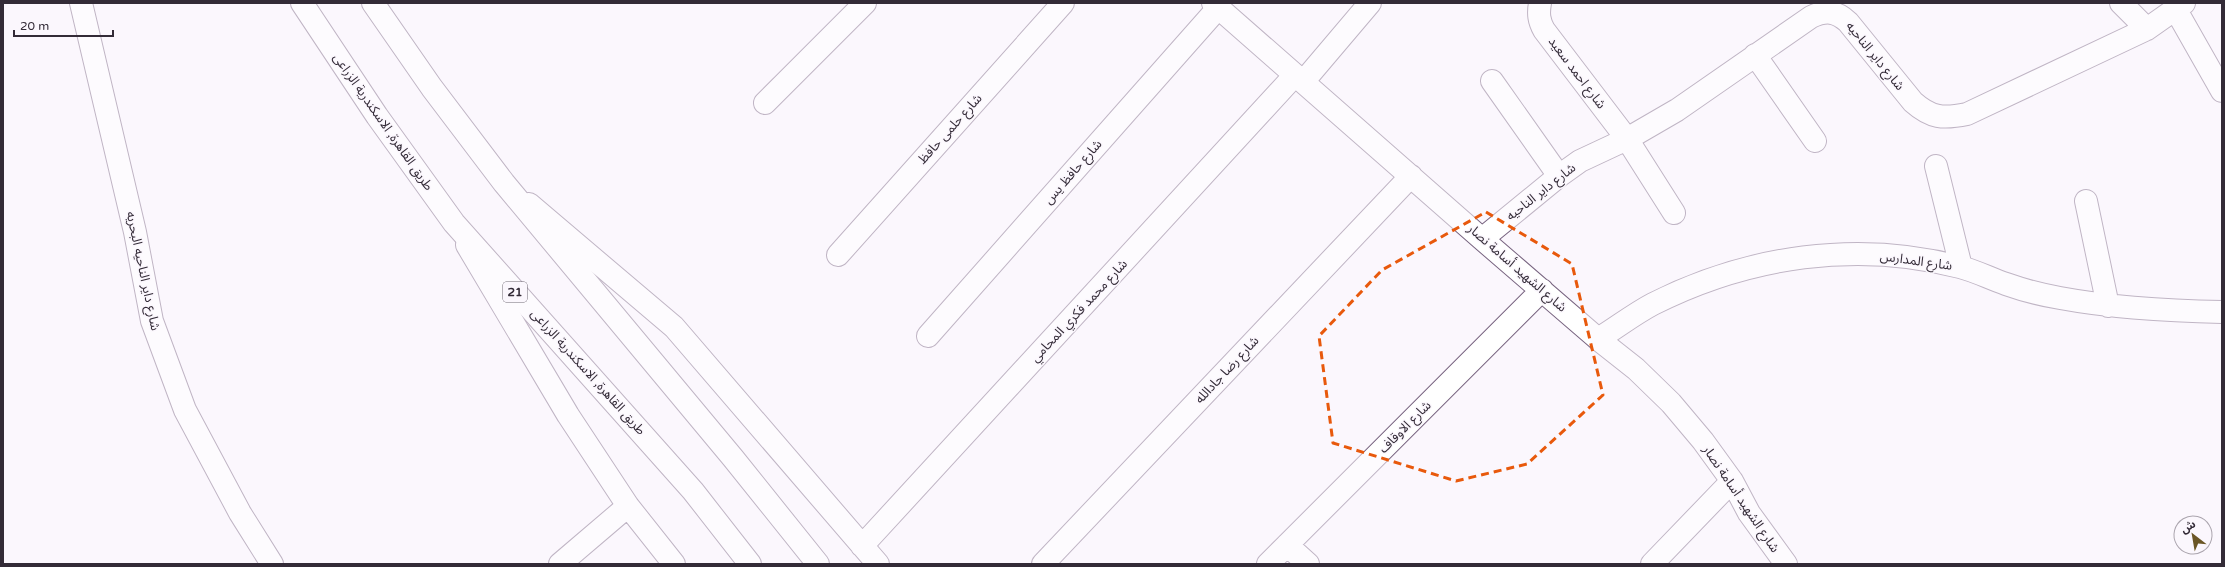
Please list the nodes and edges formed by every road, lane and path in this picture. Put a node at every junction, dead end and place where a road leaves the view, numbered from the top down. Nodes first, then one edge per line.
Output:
1 (81, 3) edge
2 (302, 3) edge
3 (373, 3) edge
4 (865, 3) edge
5 (1062, 3) edge
6 (1370, 3) edge
7 (1540, 3) edge
8 (2121, 3) edge
9 (1215, 5) edge
10 (2180, 6) edge
11 (1817, 8) edge
12 (2147, 29) junction
13 (1755, 55) junction
14 (1299, 79) junction
15 (1492, 81) dead end
16 (2222, 91) edge
17 (765, 103) dead end
18 (1627, 139) junction
19 (1815, 141) dead end
20 (1936, 166) dead end
21 (1411, 176) junction
22 (1559, 176) junction
23 (504, 183) junction
24 (2086, 201) dead end
25 (1674, 213) dead end
26 (454, 223) junction
27 (1482, 239) junction
28 (838, 255) dead end
29 (1961, 267) junction
30 (1542, 290) junction
31 (2108, 306) junction
32 (2222, 312) edge
33 (928, 336) dead end
34 (1598, 339) junction
35 (1732, 481) junction
36 (628, 506) junction
37 (1288, 545) junction
38 (862, 546) junction
39 (272, 564) edge
40 (560, 564) edge
41 (674, 564) edge
42 (750, 564) edge
43 (818, 564) edge
44 (878, 564) edge
45 (1043, 564) edge
46 (1268, 564) edge
47 (1308, 564) edge
48 (1652, 564) edge
49 (1786, 564) edge

1 - 39 main road, شارع داير الناحيه البحريه
2 - 26 main road, طريق القاهرة, الاسكندرية الزراعى / 21
3 - 23 main road
4 - 17 main road
5 - 28 main road, شارع حلمى حافظ
6 - 14 main road, شارع محمد فكري المحامي
7 - 18 main road, شارع احمد سعيد
8 - 12 main road
9 - 14 main road, شارع الشهيد أسامة نصار
9 - 33 main road, شارع حافظ يس
10 - 12 main road, شارع داير الناحيه
10 - 16 main road
11 - 12 main road, شارع داير الناحيه
11 - 13 main road, شارع داير الناحيه
13 - 18 main road, شارع داير الناحيه
13 - 19 main road
14 - 21 main road, شارع الشهيد أسامة نصار
14 - 38 main road, شارع محمد فكري المحامي
15 - 22 main road
18 - 22 main road, شارع داير الناحيه
18 - 25 main road, شارع احمد سعيد
20 - 29 main road
21 - 27 main road, شارع الشهيد أسامة نصار
21 - 45 main road, شارع رضا جادالله
22 - 27 main road, شارع داير الناحيه
23 - 38 main road
23 - 43 main road
24 - 31 main road
26 - 36 main road
26 - 42 main road, طريق القاهرة, الاسكندرية الزراعى / 21
27 - 30 main road, شارع الشهيد أسامة نصار
29 - 31 main road, شارع المدارس
29 - 34 main road, شارع المدارس
30 - 34 main road, شارع الشهيد أسامة نصار
30 - 37 main road, شارع الاوقاف
31 - 32 main road, شارع المدارس
34 - 35 main road, شارع الشهيد أسامة نصار
35 - 48 main road
35 - 49 main road, شارع الشهيد أسامة نصار
36 - 40 main road
36 - 41 main road
37 - 46 main road, شارع الاوقاف
37 - 47 main road
38 - 44 main road

